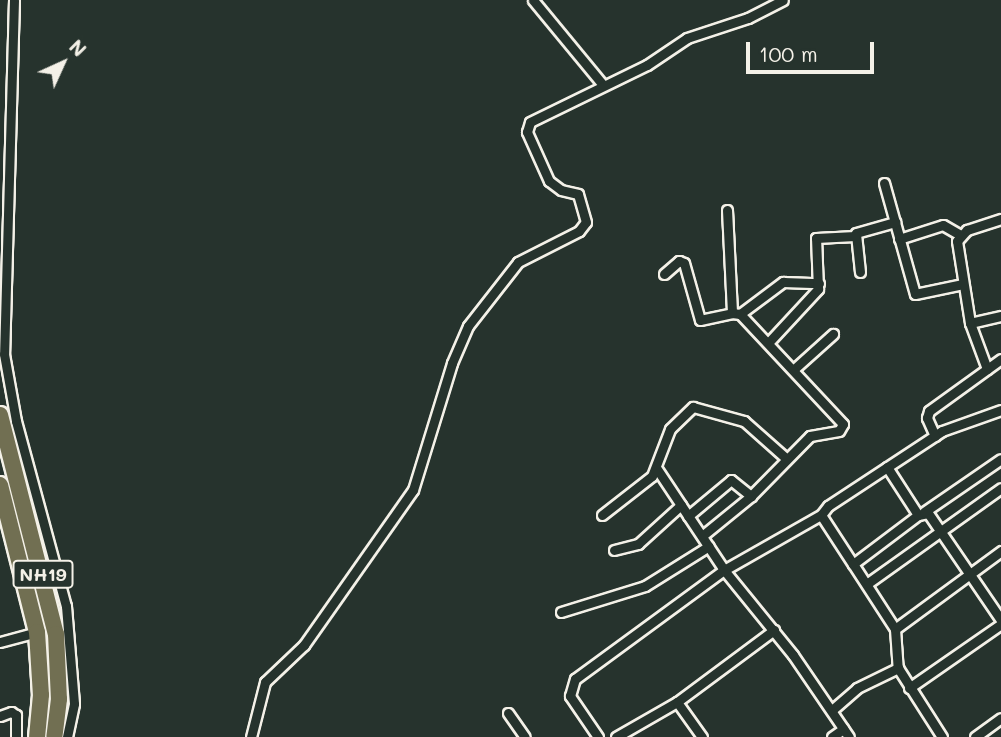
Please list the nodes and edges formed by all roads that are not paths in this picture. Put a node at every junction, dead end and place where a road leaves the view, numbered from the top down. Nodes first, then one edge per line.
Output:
1 (14, 0) edge
2 (533, 0) edge
3 (783, 0) edge
4 (603, 85) junction
5 (884, 183) dead end
6 (727, 210) dead end
7 (1001, 219) edge
8 (895, 222) junction
9 (960, 235) junction
10 (855, 236) junction
11 (899, 239) junction
12 (860, 272) dead end
13 (664, 274) dead end
14 (819, 283) junction
15 (963, 284) junction
16 (736, 314) junction
17 (1001, 316) edge
18 (970, 323) junction
19 (833, 334) dead end
20 (768, 343) junction
21 (1001, 359) edge
22 (987, 369) junction
23 (793, 370) junction
24 (1001, 410) edge
25 (0, 415) edge
26 (935, 436) junction
27 (787, 459) junction
28 (1001, 459) edge
29 (887, 467) junction
30 (657, 469) junction
31 (0, 485) edge
32 (1001, 488) edge
33 (751, 496) junction
34 (681, 505) junction
35 (921, 513) junction
36 (602, 515) dead end
37 (821, 515) junction
38 (688, 516) junction
39 (941, 530) junction
40 (702, 536) junction
41 (709, 546) junction
42 (614, 550) dead end
43 (1001, 551) edge
44 (853, 564) junction
45 (724, 570) junction
46 (970, 574) junction
47 (868, 583) junction
48 (561, 612) dead end
49 (1001, 622) edge
50 (895, 629) junction
51 (774, 630) junction
52 (37, 632) junction
53 (0, 642) edge
54 (898, 668) junction
55 (909, 688) junction
56 (677, 702) junction
57 (832, 710) junction
58 (508, 713) dead end
59 (0, 716) edge
60 (1001, 718) edge
61 (846, 733) edge
62 (16, 737) edge
63 (37, 737) edge
64 (54, 737) edge
65 (67, 737) edge
66 (251, 737) edge
67 (525, 737) edge
68 (598, 737) edge
69 (616, 737) edge
70 (702, 737) edge
71 (832, 737) edge
72 (942, 737) edge
73 (975, 737) edge

1 - 65 street
2 - 4 street
3 - 4 street
4 - 66 street
5 - 8 street
6 - 16 street
7 - 9 street
8 - 10 street
8 - 11 street
9 - 11 street
9 - 15 street
10 - 12 street
10 - 14 street
11 - 15 street
13 - 16 street
14 - 16 street
14 - 20 street
15 - 18 street
16 - 20 street
17 - 18 street
18 - 22 street
19 - 23 street
20 - 23 street
21 - 22 street
22 - 26 street
23 - 27 street
24 - 26 street
25 - 64 highway, NH19
26 - 29 street
27 - 30 street
27 - 33 street
28 - 35 street
29 - 35 street
29 - 37 street
30 - 34 street
30 - 36 street
31 - 52 highway, NH19
32 - 39 street
33 - 38 street
33 - 40 street
34 - 38 street
34 - 42 street
35 - 39 street
35 - 44 street
37 - 44 street
37 - 45 street
38 - 40 street
39 - 46 street
39 - 47 street
40 - 41 street
41 - 45 street
41 - 48 street
43 - 46 street
44 - 47 street
45 - 51 street
45 - 68 street
46 - 49 street
46 - 50 street
47 - 50 street
49 - 55 street
50 - 54 street
51 - 56 street
51 - 57 street
52 - 53 street
52 - 63 highway, NH19
54 - 55 street
54 - 57 street
55 - 72 street
56 - 69 street
56 - 70 street
57 - 61 street
58 - 67 street
59 - 62 street
60 - 73 street
61 - 71 street

